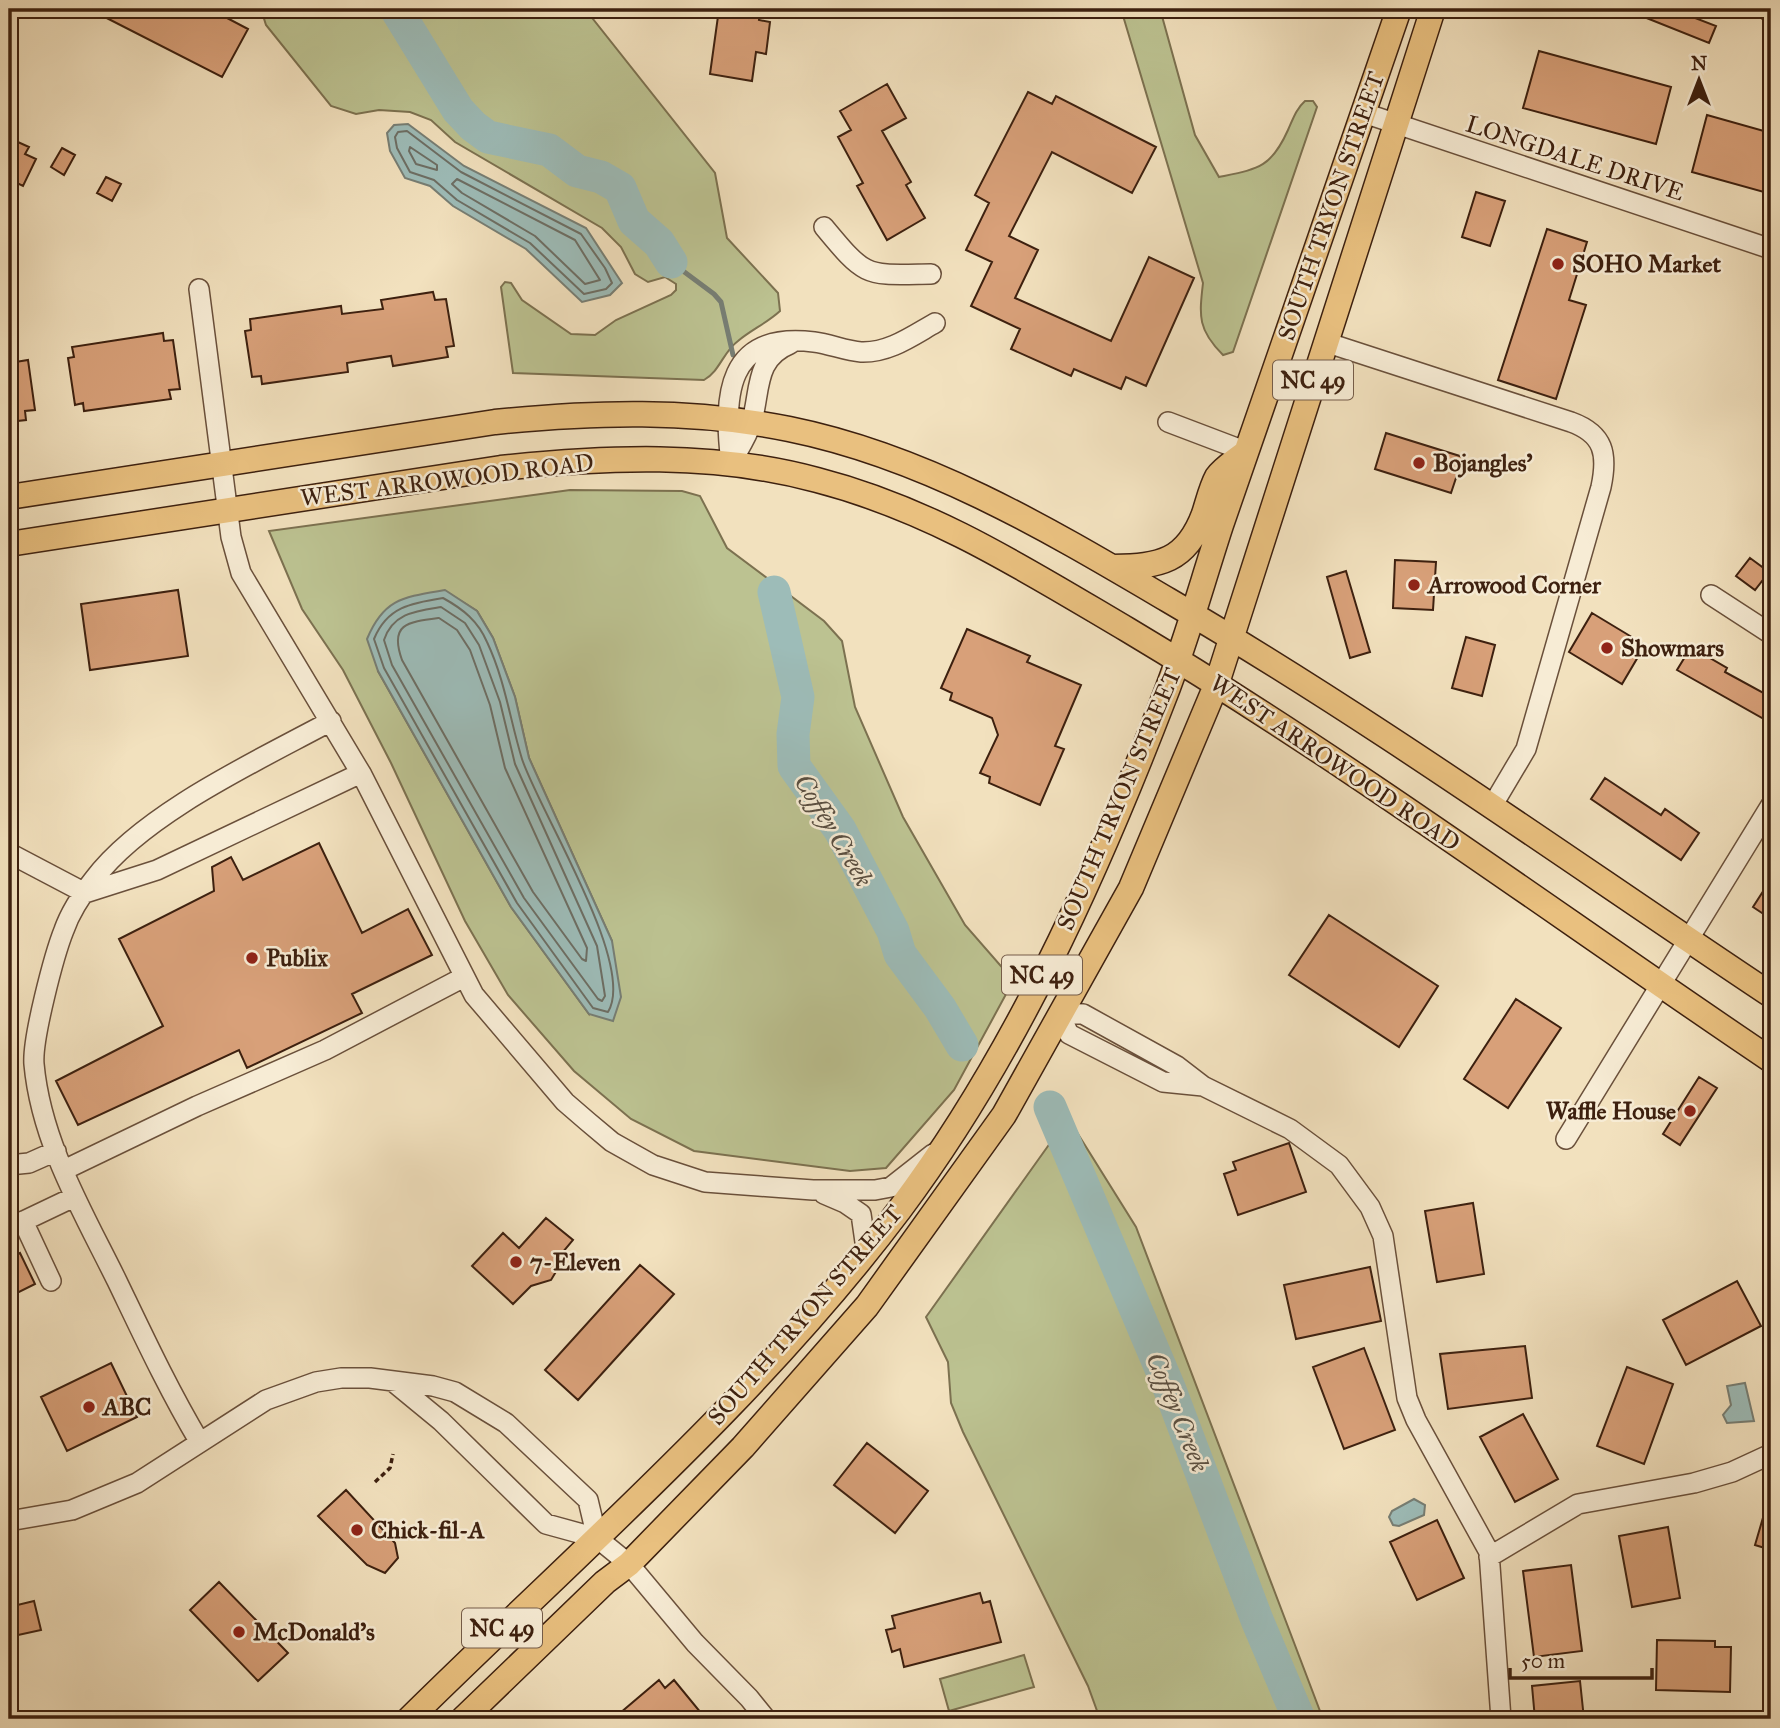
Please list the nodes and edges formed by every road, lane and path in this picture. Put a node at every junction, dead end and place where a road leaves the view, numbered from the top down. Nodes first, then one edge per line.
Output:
1 (1399, 9) edge
2 (1433, 9) edge
3 (1767, 9) edge
4 (1771, 14) edge
5 (1364, 113) junction
6 (1397, 125) junction
7 (824, 227) dead end
8 (1771, 248) edge
9 (931, 274) dead end
10 (199, 289) dead end
11 (935, 323) dead end
12 (797, 341) junction
13 (1325, 342) junction
14 (726, 420) junction
15 (1168, 422) dead end
16 (752, 423) junction
17 (1247, 452) junction
18 (731, 463) junction
19 (221, 465) junction
20 (9, 497) edge
21 (228, 509) junction
22 (9, 544) edge
23 (1113, 567) junction
24 (1711, 595) dead end
25 (1194, 614) junction
26 (1771, 634) edge
27 (1232, 636) junction
28 (1177, 659) junction
29 (1217, 683) junction
30 (331, 721) junction
31 (361, 773) junction
32 (1771, 806) edge
33 (1491, 808) junction
34 (9, 853) edge
35 (85, 893) junction
36 (1687, 939) junction
37 (464, 977) junction
38 (1661, 985) junction
39 (1771, 995) edge
40 (1059, 1013) junction
41 (1771, 1060) edge
42 (1566, 1139) dead end
43 (939, 1150) junction
44 (60, 1161) junction
45 (9, 1165) edge
46 (813, 1190) junction
47 (74, 1197) junction
48 (16, 1225) edge
49 (866, 1249) junction
50 (51, 1281) dead end
51 (396, 1384) junction
52 (198, 1441) junction
53 (393, 1454) dead end
54 (1771, 1454) edge
55 (375, 1482) dead end
56 (9, 1521) edge
57 (597, 1538) junction
58 (1489, 1557) junction
59 (629, 1564) junction
60 (409, 1719) edge
61 (463, 1719) edge
62 (765, 1719) edge
63 (1501, 1719) edge

1 - 5 main road, SOUTH TRYON STREET / NC 49
2 - 6 main road, SOUTH TRYON STREET / NC 49
3 - 4 street
5 - 6 street, LONGDALE DRIVE
5 - 17 main road, SOUTH TRYON STREET / NC 49
6 - 8 street, LONGDALE DRIVE
6 - 13 main road, SOUTH TRYON STREET / NC 49
7 - 9 street
10 - 19 street
11 - 12 street
12 - 14 street
12 - 16 street
13 - 27 main road, SOUTH TRYON STREET / NC 49
13 - 33 street
14 - 16 main road, WEST ARROWOOD ROAD
14 - 18 street
14 - 19 main road, WEST ARROWOOD ROAD
15 - 17 street
16 - 18 street
16 - 23 main road, WEST ARROWOOD ROAD
17 - 23 main road
17 - 25 main road, SOUTH TRYON STREET / NC 49
18 - 21 main road, WEST ARROWOOD ROAD
18 - 28 main road, WEST ARROWOOD ROAD
19 - 20 main road, WEST ARROWOOD ROAD
19 - 21 street
21 - 22 main road, WEST ARROWOOD ROAD
21 - 30 street
23 - 25 main road, WEST ARROWOOD ROAD
24 - 26 street
25 - 27 main road, WEST ARROWOOD ROAD
25 - 28 main road, SOUTH TRYON STREET / NC 49
27 - 29 main road, SOUTH TRYON STREET / NC 49
27 - 33 main road, WEST ARROWOOD ROAD
28 - 29 main road, WEST ARROWOOD ROAD
28 - 43 main road, SOUTH TRYON STREET / NC 49
29 - 38 main road, WEST ARROWOOD ROAD
29 - 40 main road, SOUTH TRYON STREET / NC 49
30 - 31 street
30 - 35 street
31 - 35 street
31 - 37 street
32 - 36 street
33 - 36 main road, WEST ARROWOOD ROAD
34 - 35 street
35 - 44 street
36 - 38 street
36 - 39 main road, WEST ARROWOOD ROAD
37 - 44 street
37 - 46 street
38 - 41 main road, WEST ARROWOOD ROAD
38 - 42 street
40 - 58 street
40 - 59 main road, SOUTH TRYON STREET / NC 49
43 - 46 street
43 - 49 main road, SOUTH TRYON STREET / NC 49
44 - 45 street
44 - 47 street
46 - 49 street
47 - 48 street
47 - 52 street
48 - 50 street
49 - 57 main road, SOUTH TRYON STREET / NC 49
51 - 52 street
51 - 57 street
51 - 57 street
52 - 56 street
53 - 55 path
54 - 58 street
57 - 59 street
57 - 60 main road, SOUTH TRYON STREET / NC 49
58 - 63 street
59 - 61 main road, SOUTH TRYON STREET / NC 49
59 - 62 street

